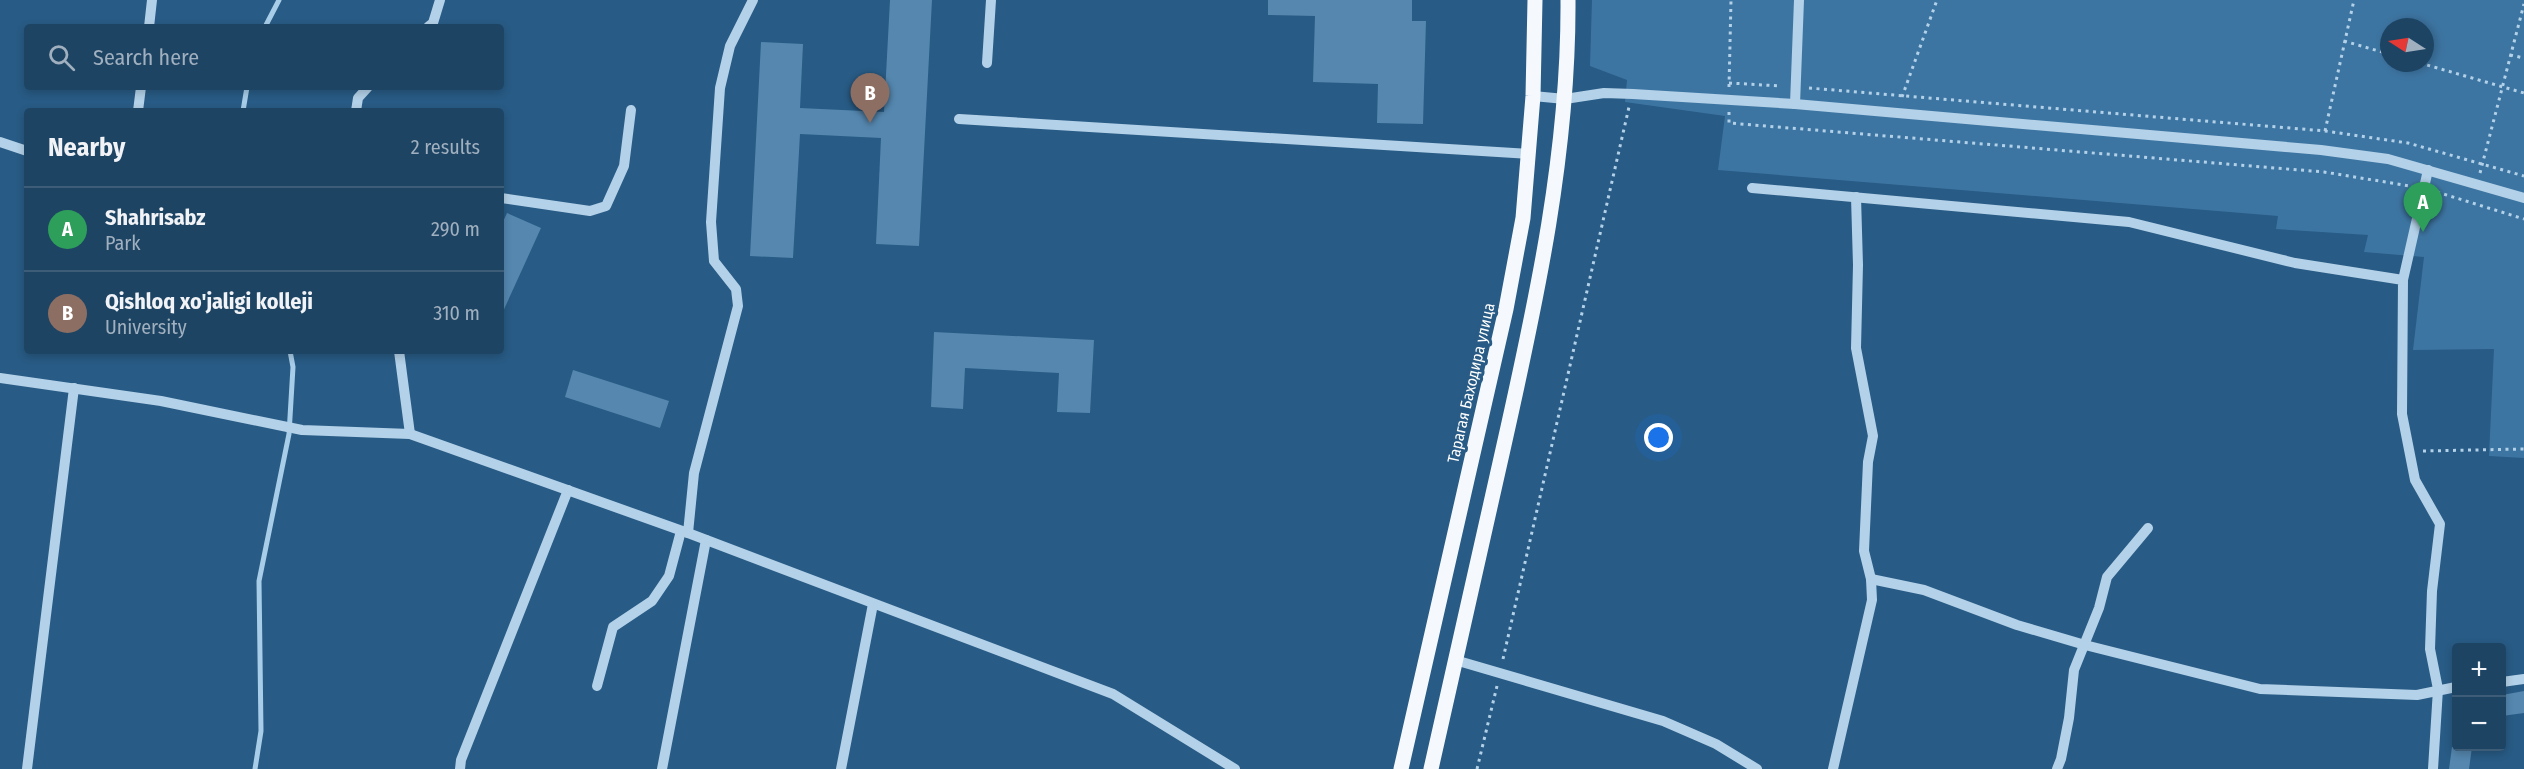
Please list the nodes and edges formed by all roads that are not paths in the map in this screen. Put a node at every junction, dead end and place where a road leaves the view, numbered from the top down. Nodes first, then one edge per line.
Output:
1 (152, 0) edge
2 (440, 0) edge
3 (753, 0) edge
4 (991, 0) edge
5 (1536, 0) edge
6 (1568, 0) edge
7 (1799, 0) edge
8 (149, 24) edge
9 (432, 24) edge
10 (987, 63) dead end
11 (141, 90) edge
12 (365, 90) edge
13 (1533, 96) junction
14 (1565, 99) junction
15 (1795, 104) junction
16 (138, 108) edge
17 (356, 108) edge
18 (631, 110) dead end
19 (959, 119) dead end
20 (0, 142) edge
21 (24, 150) edge
22 (1530, 154) junction
23 (2428, 170) junction
24 (1752, 188) dead end
25 (1856, 197) junction
26 (504, 198) edge
27 (2524, 198) edge
28 (2403, 280) junction
29 (399, 354) edge
30 (0, 378) edge
31 (74, 388) junction
32 (410, 434) junction
33 (568, 490) junction
34 (2148, 528) dead end
35 (685, 532) junction
36 (706, 540) junction
37 (1871, 579) junction
38 (873, 604) junction
39 (2085, 645) junction
40 (1455, 660) junction
41 (2524, 679) edge
42 (2506, 681) edge
43 (597, 686) dead end
44 (2452, 687) edge
45 (2438, 688) junction
46 (27, 769) edge
47 (460, 769) edge
48 (662, 769) edge
49 (841, 769) edge
50 (1235, 769) edge
51 (1401, 769) edge
52 (1431, 769) edge
53 (1757, 769) edge
54 (1833, 769) edge
55 (2057, 769) edge
56 (2433, 769) edge

1 - 8 street
2 - 9 street
3 - 35 street
4 - 10 street
5 - 13 main road, Тарагая Баходира улица
6 - 14 main road
7 - 15 street
11 - 16 street
12 - 17 street
13 - 14 street
13 - 22 main road, Тарагая Баходира улица
14 - 15 street
14 - 40 main road
15 - 23 street
18 - 26 street
19 - 22 street
20 - 21 street
22 - 51 main road, Тарагая Баходира улица
23 - 27 street
23 - 28 street
24 - 25 street
25 - 28 street
25 - 37 street
28 - 45 street
29 - 32 street
30 - 31 street
31 - 32 street
31 - 46 street
32 - 33 street
33 - 35 street
33 - 47 street
34 - 39 street
35 - 36 street
35 - 43 street
36 - 38 street
36 - 48 street
37 - 39 street
37 - 54 street
38 - 49 street
38 - 50 street
39 - 45 street
39 - 55 street
40 - 52 main road
40 - 53 street
41 - 42 street
44 - 45 street
45 - 56 street

